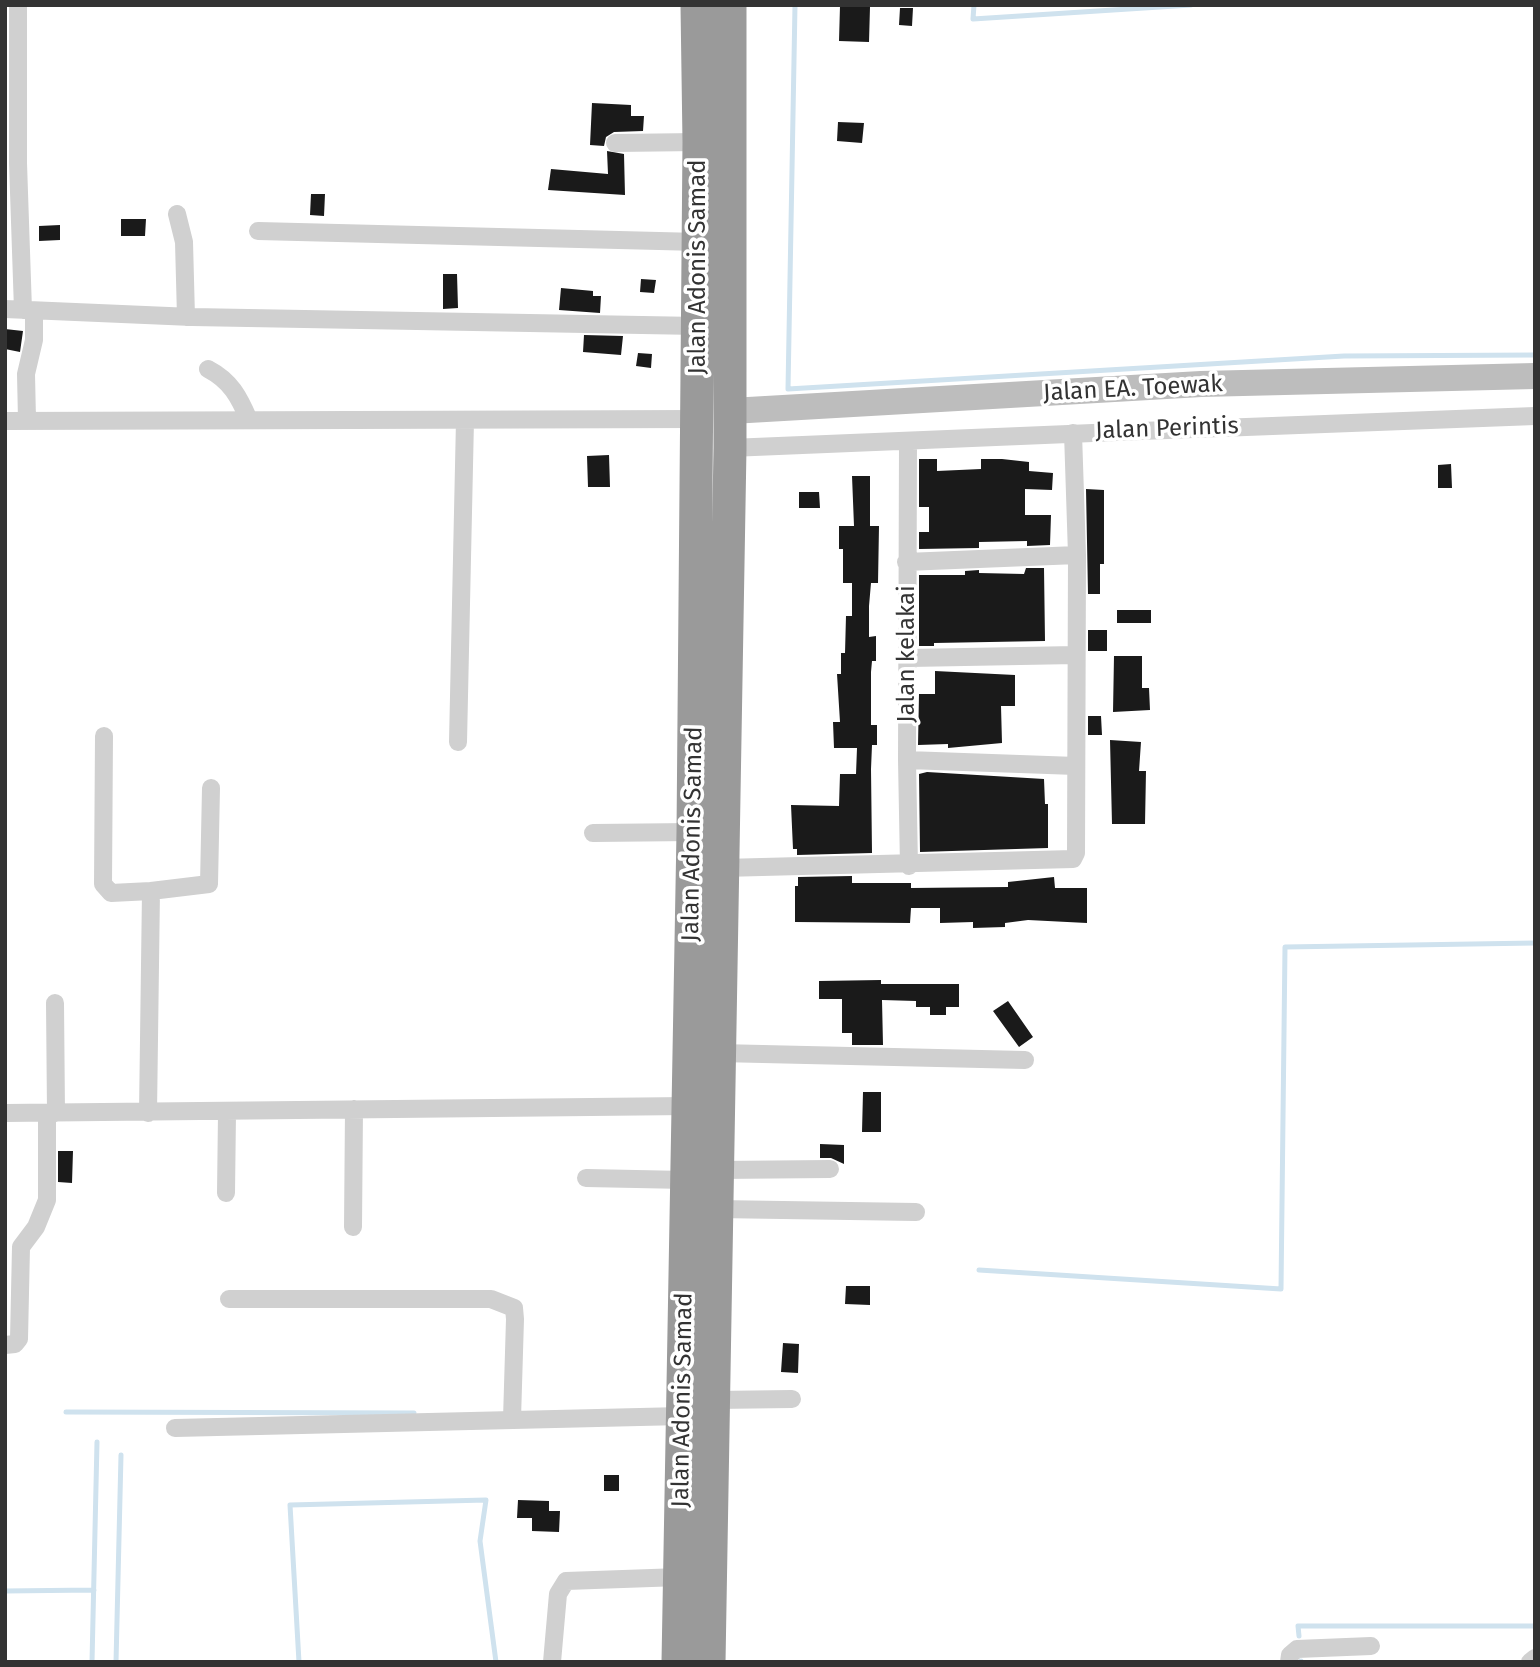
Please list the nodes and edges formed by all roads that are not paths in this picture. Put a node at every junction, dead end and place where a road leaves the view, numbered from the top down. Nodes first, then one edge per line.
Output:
1 (18, 5) edge
2 (697, 5) edge
3 (730, 5) edge
4 (699, 142) junction
5 (615, 143) dead end
6 (715, 191) junction
7 (177, 214) dead end
8 (258, 232) dead end
9 (699, 242) junction
10 (21, 310) edge
11 (186, 317) junction
12 (698, 326) junction
13 (208, 369) dead end
14 (1535, 376) edge
15 (731, 411) junction
16 (1535, 416) edge
17 (697, 419) junction
18 (27, 420) junction
19 (249, 420) junction
20 (465, 420) junction
21 (5, 421) edge
22 (1073, 433) junction
23 (908, 443) junction
24 (730, 448) junction
25 (1077, 555) junction
26 (906, 562) junction
27 (1076, 655) junction
28 (909, 658) junction
29 (104, 736) dead end
30 (458, 742) dead end
31 (906, 760) junction
32 (1076, 766) junction
33 (211, 788) dead end
34 (694, 832) junction
35 (593, 833) dead end
36 (909, 866) junction
37 (733, 868) junction
38 (151, 891) junction
39 (55, 1003) dead end
40 (730, 1055) junction
41 (1025, 1060) dead end
42 (688, 1106) junction
43 (354, 1109) junction
44 (5, 1113) edge
45 (52, 1113) junction
46 (148, 1113) junction
47 (227, 1113) junction
48 (830, 1169) dead end
49 (702, 1175) junction
50 (586, 1178) dead end
51 (226, 1194) dead end
52 (731, 1210) junction
53 (916, 1212) dead end
54 (353, 1227) dead end
55 (229, 1299) dead end
56 (5, 1345) edge
57 (788, 1399) dead end
58 (715, 1400) junction
59 (682, 1416) junction
60 (512, 1419) junction
61 (175, 1428) dead end
62 (680, 1577) junction
63 (1371, 1646) dead end
64 (1535, 1658) edge
65 (552, 1662) edge
66 (678, 1662) edge
67 (709, 1662) edge
68 (1289, 1662) edge
69 (1530, 1662) edge

1 - 10 street
2 - 4 highway, Jalan Adonis Samad
3 - 6 highway
4 - 5 street
4 - 6 highway, Jalan Adonis Samad
6 - 9 highway, Jalan Adonis Samad
6 - 15 highway
7 - 11 street
8 - 9 street
9 - 12 highway, Jalan Adonis Samad
10 - 11 street
10 - 18 street
11 - 12 street
12 - 17 highway, Jalan Adonis Samad
13 - 19 street
14 - 15 street, Jalan EA. Toewak
15 - 24 highway
16 - 22 street, Jalan Perintis
17 - 20 street
17 - 34 highway, Jalan Adonis Samad
18 - 19 street
18 - 21 street
19 - 20 street
20 - 30 street
22 - 23 street, Jalan Perintis
22 - 25 street
23 - 24 street, Jalan Perintis
23 - 26 street, Jalan kelakai
24 - 37 highway
25 - 26 street
25 - 27 street
26 - 28 street, Jalan kelakai
27 - 28 street
27 - 32 street
28 - 31 street, Jalan kelakai
29 - 38 street
31 - 32 street
31 - 36 street, Jalan kelakai
32 - 36 street
33 - 38 street
34 - 35 street
34 - 42 highway, Jalan Adonis Samad
36 - 37 street
37 - 40 highway
38 - 46 street
39 - 45 street
40 - 41 street
40 - 49 highway
42 - 43 street
42 - 49 highway, Jalan Adonis Samad
43 - 47 street
43 - 54 street
44 - 45 street
45 - 46 street
45 - 56 street
46 - 47 street
47 - 51 street
48 - 49 street
49 - 50 street
49 - 52 highway
49 - 59 highway, Jalan Adonis Samad
52 - 53 street
52 - 58 highway
55 - 60 street
57 - 58 street
58 - 67 highway
59 - 60 street
59 - 62 highway, Jalan Adonis Samad
60 - 61 street
62 - 65 street
62 - 66 highway, Jalan Adonis Samad
63 - 68 street
64 - 69 street

